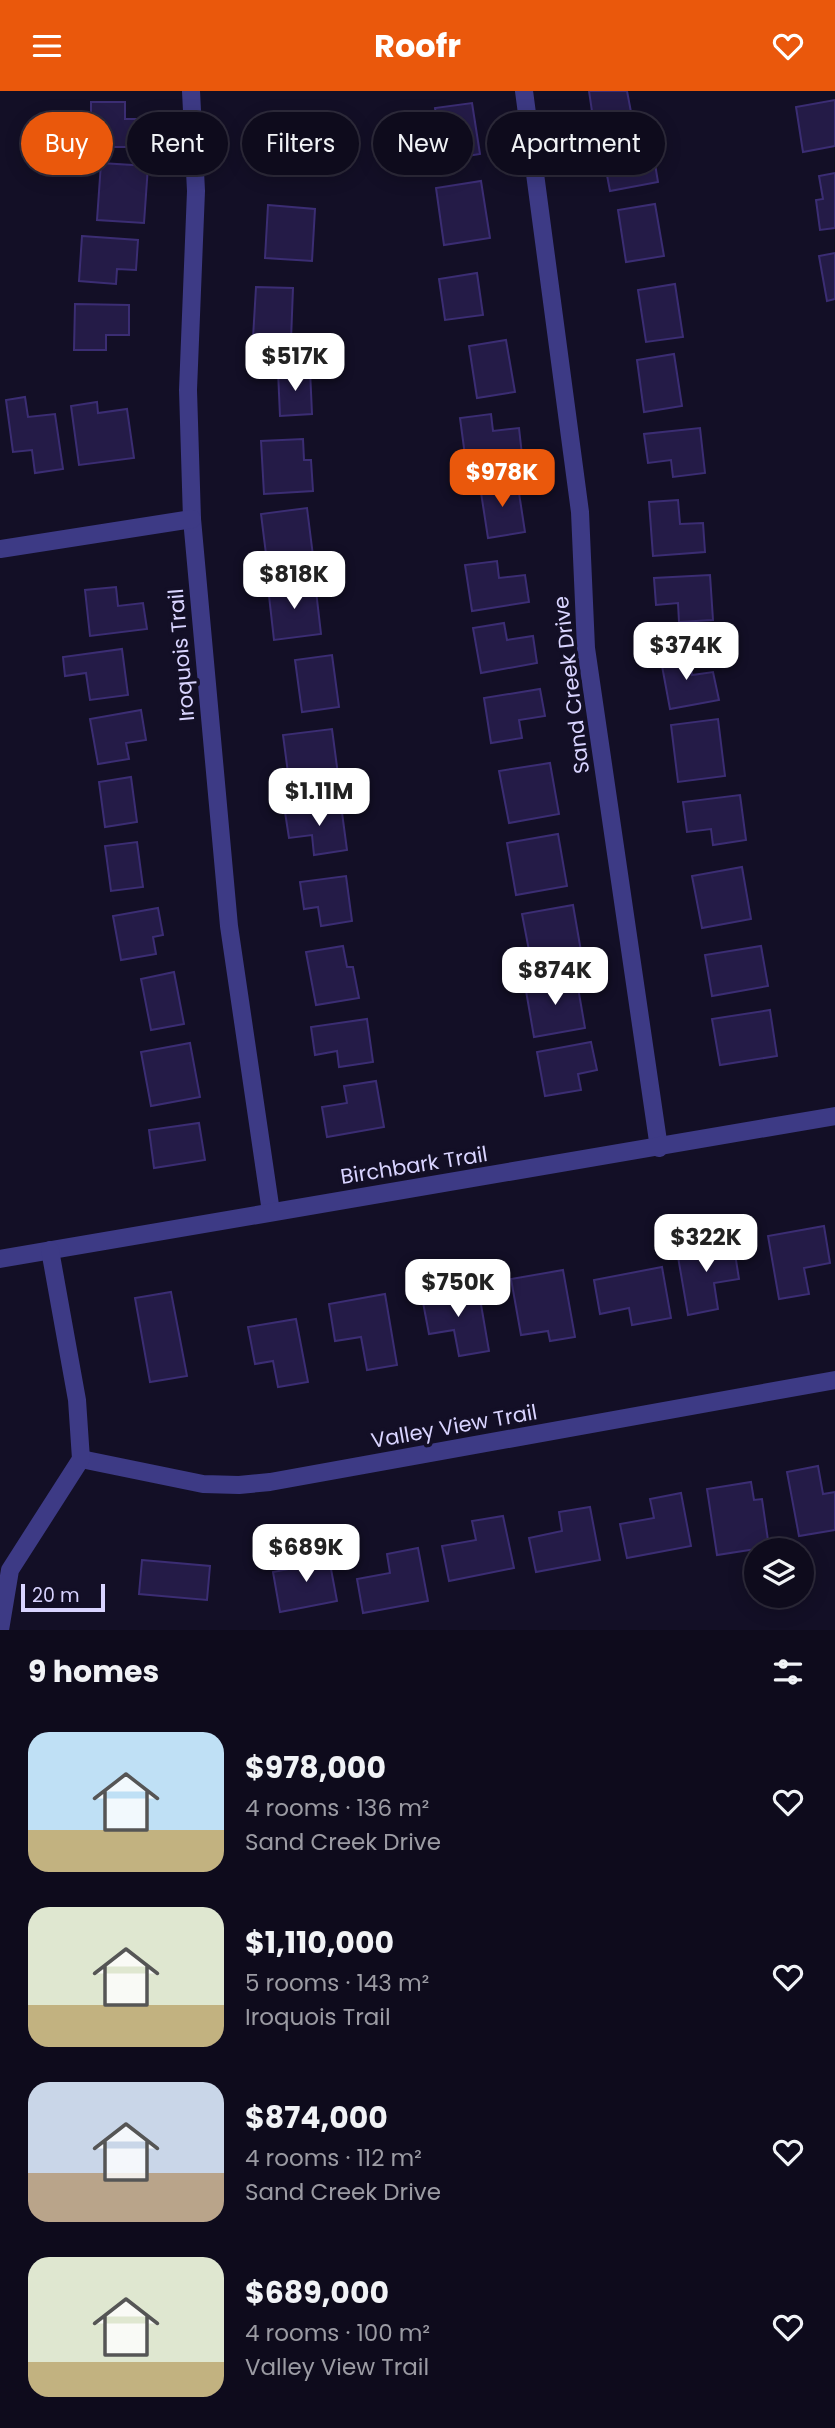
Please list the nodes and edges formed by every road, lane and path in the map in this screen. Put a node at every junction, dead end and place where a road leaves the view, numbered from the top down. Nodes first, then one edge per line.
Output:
1 (191, 91) edge
2 (524, 91) edge
3 (192, 519) junction
4 (0, 549) edge
5 (835, 1116) edge
6 (659, 1148) junction
7 (271, 1212) junction
8 (50, 1250) junction
9 (0, 1259) edge
10 (835, 1380) edge
11 (81, 1459) junction
12 (0, 1630) edge

1 - 3 street, Iroquois Trail
2 - 6 street, Sand Creek Drive
3 - 4 street
3 - 7 street, Iroquois Trail
5 - 6 street, Birchbark Trail
6 - 7 street, Birchbark Trail
7 - 8 street, Birchbark Trail
8 - 9 street, Birchbark Trail
8 - 11 street
10 - 11 street, Valley View Trail
11 - 12 street

